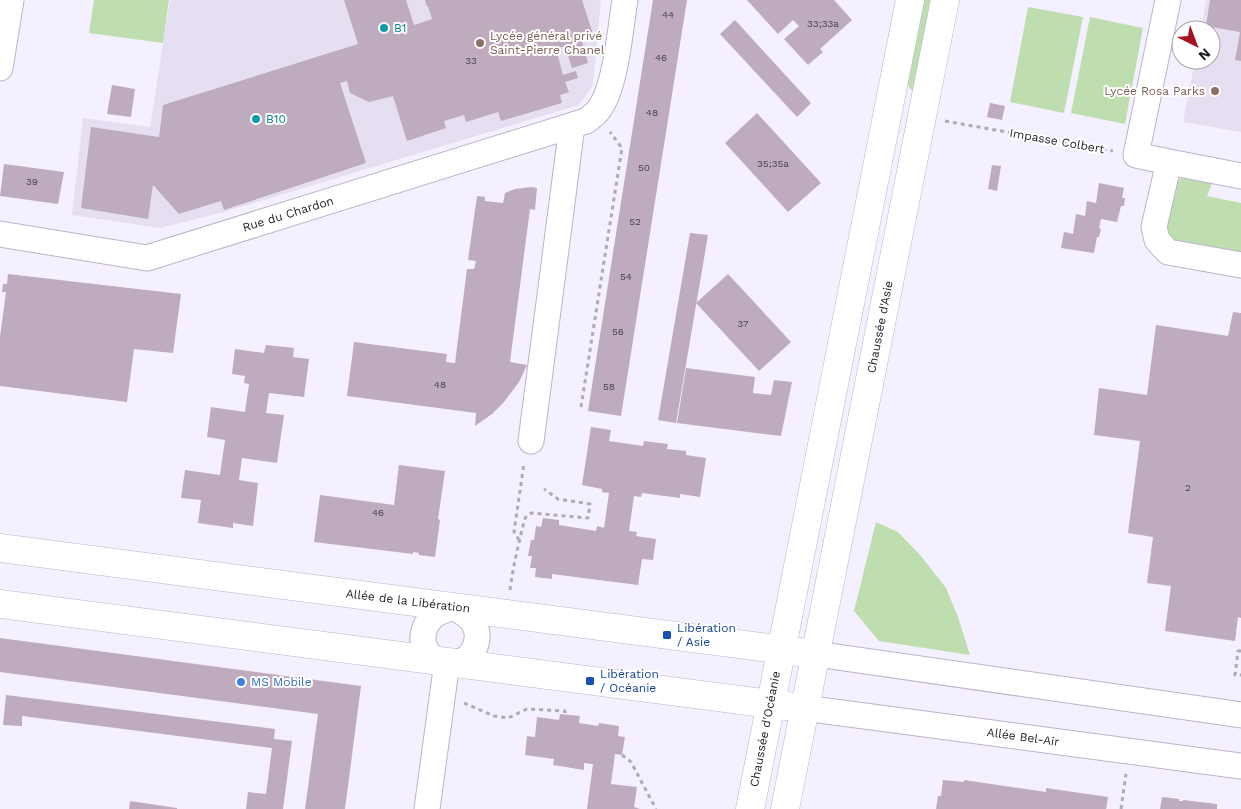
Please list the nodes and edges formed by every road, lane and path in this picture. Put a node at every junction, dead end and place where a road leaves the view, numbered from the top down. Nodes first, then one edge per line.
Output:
1 (11, 0) edge
2 (625, 0) edge
3 (910, 0) edge
4 (945, 0) edge
5 (1168, 0) edge
6 (0, 68) edge
7 (944, 120) dead end
8 (572, 126) junction
9 (608, 129) dead end
10 (1136, 155) junction
11 (1169, 162) junction
12 (1241, 176) edge
13 (0, 234) edge
14 (1241, 265) edge
15 (581, 407) dead end
16 (531, 441) joint
17 (544, 489) dead end
18 (519, 542) junction
19 (0, 548) edge
20 (508, 598) dead end
21 (0, 604) edge
22 (455, 607) junction
23 (781, 649) junction
24 (1241, 651) edge
25 (816, 654) junction
26 (446, 662) junction
27 (1241, 675) edge
28 (459, 700) dead end
29 (770, 704) junction
30 (804, 708) junction
31 (565, 714) dead end
32 (1241, 715) edge
33 (622, 755) dead end
34 (1241, 766) edge
35 (1127, 769) dead end
36 (427, 809) edge
37 (656, 809) edge
38 (750, 809) edge
39 (785, 809) edge
40 (1121, 809) edge

1 - 6 street
2 - 8 street, Rue du Chardon
3 - 23 main road
4 - 25 main road, Chaussée d'Asie
5 - 10 street
7 - 10 path, Impasse Colbert
8 - 13 street, Rue du Chardon
8 - 16 street
9 - 15 path
10 - 11 street
11 - 12 street
11 - 14 street
16 - 18 path
17 - 18 path
18 - 20 path
19 - 22 main road, Allée de la Libération
21 - 26 main road
22 - 23 main road, Allée de la Libération
22 - 26 street
22 - 26 street
23 - 25 main road, Allée de la Libération
23 - 29 main road, Chaussée d'Océanie
24 - 27 path
25 - 30 main road
25 - 32 street
26 - 29 main road
26 - 36 street
28 - 31 path
29 - 30 main road
29 - 38 main road, Chaussée d'Océanie
30 - 34 street, Allée Bel-Air
30 - 39 main road
33 - 37 path
35 - 40 path

